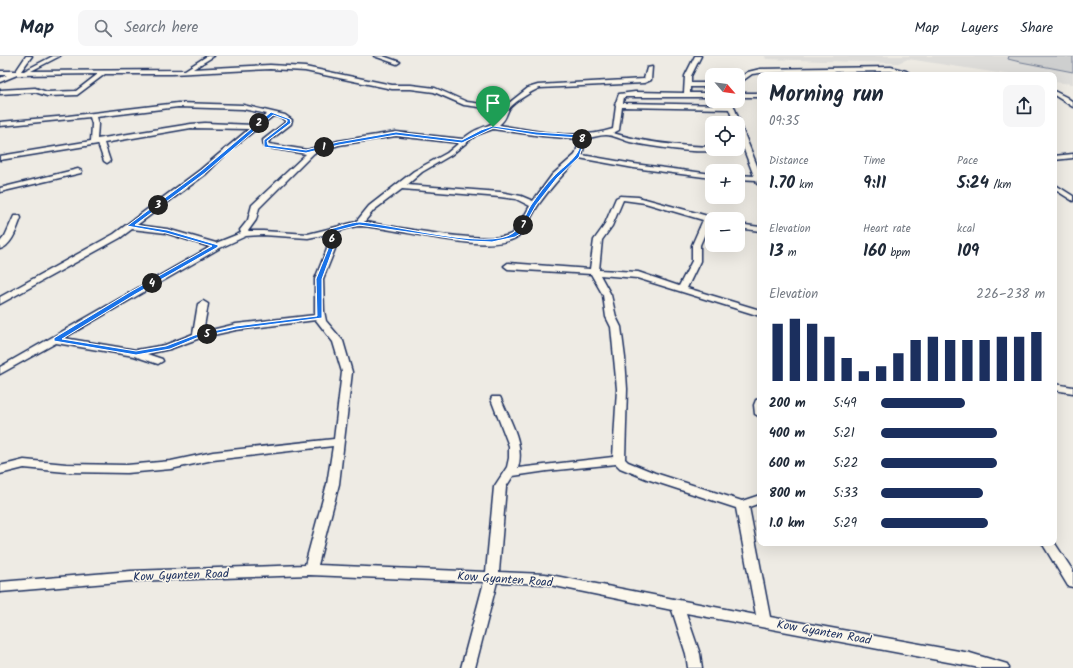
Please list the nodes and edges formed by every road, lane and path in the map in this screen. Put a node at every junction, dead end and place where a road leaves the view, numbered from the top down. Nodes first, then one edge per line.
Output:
1 (29, 56) edge
2 (57, 56) edge
3 (211, 56) edge
4 (377, 56) edge
5 (698, 56) edge
6 (397, 62) dead end
7 (650, 68) dead end
8 (186, 71) junction
9 (18, 72) junction
10 (26, 72) junction
11 (104, 72) junction
12 (757, 72) edge
13 (759, 72) edge
14 (904, 72) edge
15 (0, 73) edge
16 (745, 77) edge
17 (0, 80) edge
18 (687, 85) junction
19 (705, 85) edge
20 (0, 92) edge
21 (1057, 94) edge
22 (687, 95) junction
23 (705, 95) edge
24 (745, 95) edge
25 (757, 95) edge
26 (705, 104) edge
27 (1073, 104) edge
28 (618, 105) junction
29 (505, 109) junction
30 (272, 113) junction
31 (93, 115) junction
32 (0, 124) edge
33 (255, 127) junction
34 (493, 127) junction
35 (607, 133) junction
36 (581, 136) junction
37 (97, 141) junction
38 (462, 141) junction
39 (745, 143) edge
40 (747, 148) joint
41 (705, 149) edge
42 (309, 152) junction
43 (578, 156) junction
44 (1073, 156) edge
45 (0, 158) edge
46 (1057, 158) edge
47 (107, 161) dead end
48 (78, 171) dead end
49 (705, 175) edge
50 (757, 175) edge
51 (745, 178) edge
52 (757, 180) edge
53 (399, 187) junction
54 (1057, 188) edge
55 (0, 190) edge
56 (1073, 200) edge
57 (534, 205) junction
58 (17, 218) dead end
59 (705, 218) edge
60 (359, 224) junction
61 (130, 226) junction
62 (745, 227) edge
63 (705, 228) edge
64 (757, 229) edge
65 (332, 230) junction
66 (245, 234) junction
67 (216, 246) junction
68 (0, 247) edge
69 (508, 266) dead end
70 (594, 272) junction
71 (682, 289) junction
72 (0, 300) edge
73 (203, 304) dead end
74 (757, 312) edge
75 (320, 317) junction
76 (198, 336) junction
77 (56, 340) junction
78 (136, 353) junction
79 (158, 361) dead end
80 (0, 371) edge
81 (1057, 387) edge
82 (1073, 390) edge
83 (496, 399) dead end
84 (339, 442) junction
85 (619, 460) junction
86 (0, 470) edge
87 (509, 473) junction
88 (757, 500) edge
89 (742, 505) junction
90 (1050, 546) edge
91 (310, 570) junction
92 (492, 577) junction
93 (1073, 582) edge
94 (0, 587) edge
95 (677, 606) junction
96 (764, 621) junction
97 (468, 668) edge
98 (695, 668) edge
99 (1002, 668) edge

1 - 9 street
2 - 10 street
3 - 8 street
4 - 6 street
5 - 18 street
7 - 29 street
8 - 11 street
8 - 29 street
9 - 10 street
9 - 15 street
9 - 17 street
10 - 11 street
11 - 20 street
12 - 16 street
13 - 14 street
18 - 19 street
18 - 22 street
21 - 27 street
22 - 23 street
22 - 28 street
24 - 25 street
26 - 28 street
28 - 35 street
29 - 34 street
30 - 31 street
30 - 33 street
30 - 42 street
31 - 32 street
31 - 37 street
33 - 37 street
33 - 61 street
34 - 36 street
34 - 38 street
35 - 36 street
35 - 41 street
36 - 43 street
37 - 45 street
37 - 47 street
38 - 42 street
38 - 53 street
39 - 40 street
40 - 50 street
42 - 66 street
43 - 49 street
43 - 57 street
44 - 46 street
48 - 55 street
51 - 52 street
53 - 57 street
53 - 60 street
54 - 56 street
57 - 60 street
58 - 68 street
59 - 70 street
60 - 65 street
61 - 67 street
61 - 72 street
62 - 64 street
63 - 71 street
65 - 66 street
65 - 75 street
66 - 67 street
67 - 77 street
69 - 70 street
70 - 71 street
70 - 85 street
71 - 74 street
73 - 76 street
75 - 76 street
75 - 84 street
76 - 78 street
77 - 78 street
77 - 80 street
78 - 79 street
81 - 82 street
83 - 87 street
84 - 86 street
84 - 91 street
85 - 87 street
85 - 89 street
87 - 92 street
88 - 89 street
89 - 96 street
90 - 93 street
91 - 92 street, Kow Gyanten Road
91 - 94 street, Kow Gyanten Road
92 - 95 street, Kow Gyanten Road
92 - 97 street
95 - 96 street, Kow Gyanten Road
95 - 98 street
96 - 99 street, Kow Gyanten Road

